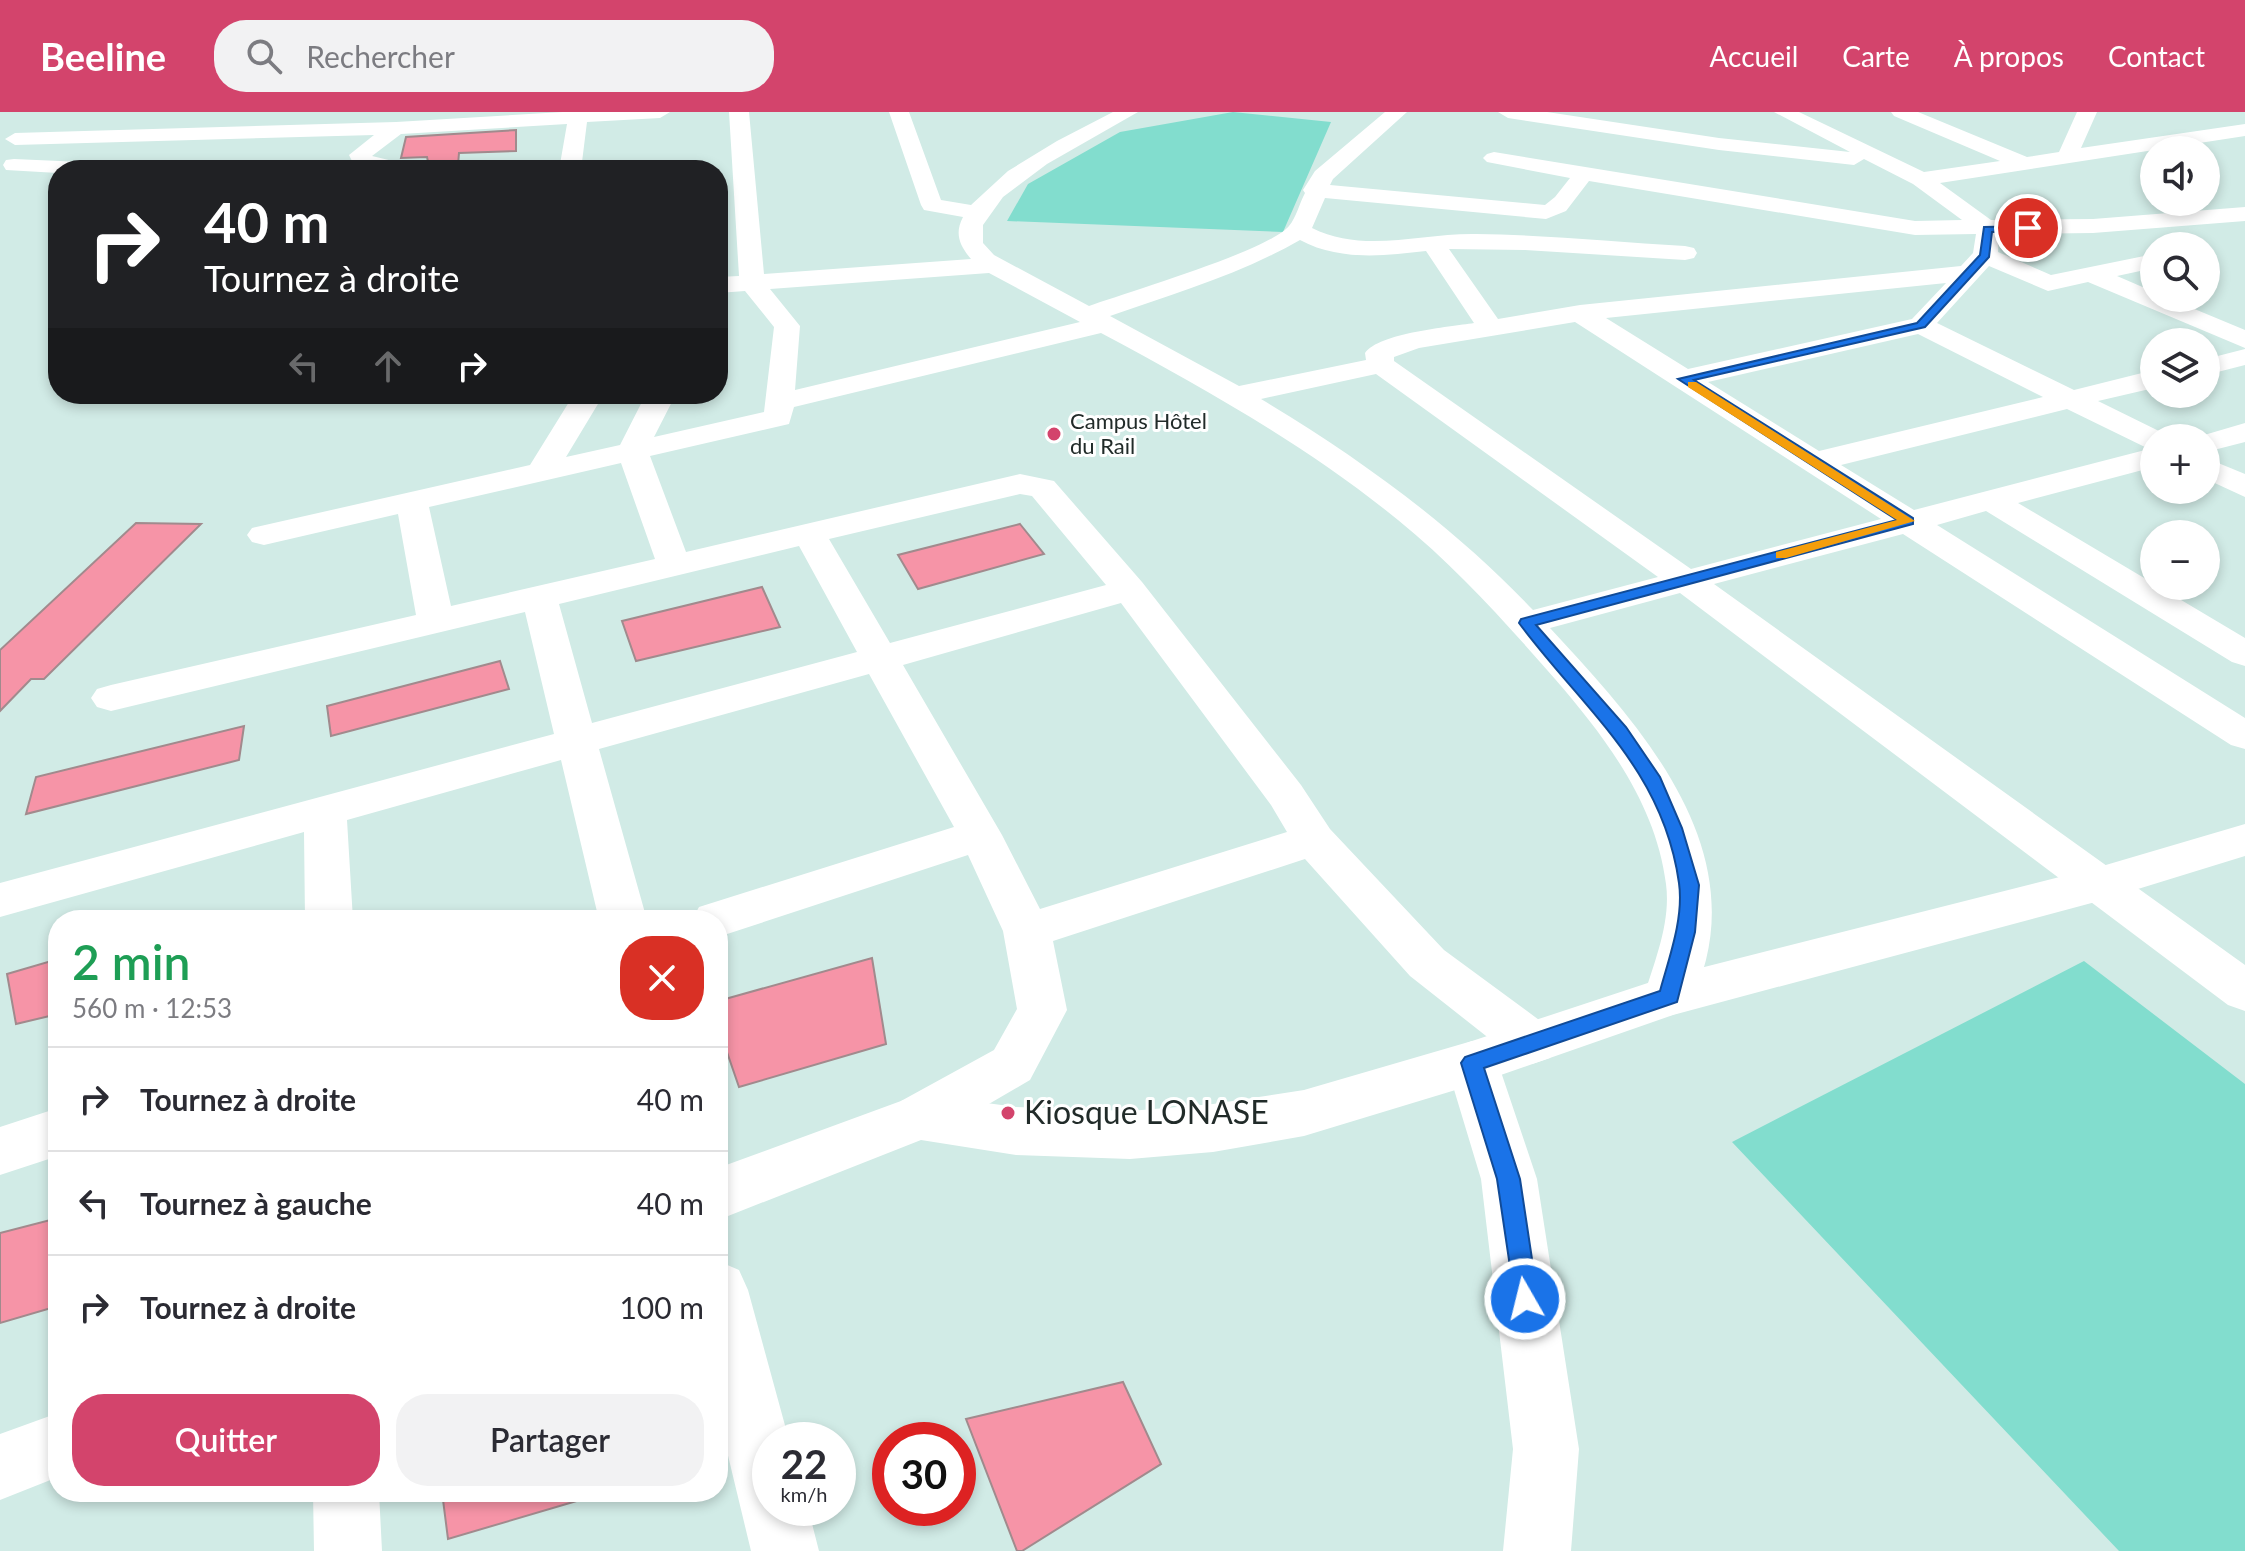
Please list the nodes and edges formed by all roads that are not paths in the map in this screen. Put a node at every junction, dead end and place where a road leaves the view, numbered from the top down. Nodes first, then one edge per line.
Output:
1 (660, 112) edge
2 (739, 112) edge
3 (899, 112) edge
4 (1128, 112) edge
5 (1397, 112) edge
6 (1508, 112) edge
7 (1784, 112) edge
8 (1901, 112) edge
9 (2087, 112) edge
10 (579, 115) edge
11 (50, 116) dead end
12 (2200, 117) dead end
13 (480, 118) edge
14 (1974, 119) dead end
15 (1056, 122) dead end
16 (396, 128) junction
17 (1954, 135) junction
18 (2235, 135) edge
19 (1069, 142) junction
20 (8, 145) edge
21 (2102, 153) junction
22 (1494, 158) dead end
23 (2067, 158) junction
24 (360, 159) joint
25 (364, 160) edge
26 (572, 160) edge
27 (1884, 162) junction
28 (0, 165) edge
29 (2031, 165) junction
30 (48, 167) edge
31 (2140, 169) edge
32 (1583, 174) junction
33 (1921, 179) junction
34 (1314, 190) junction
35 (2220, 205) edge
36 (978, 213) junction
37 (2240, 214) edge
38 (1988, 229) junction
39 (1299, 231) junction
40 (1432, 243) junction
41 (1977, 264) junction
42 (2140, 264) edge
43 (995, 265) junction
44 (2090, 274) junction
45 (752, 283) junction
46 (728, 284) edge
47 (1747, 298) junction
48 (1709, 301) junction
49 (1580, 313) junction
50 (1096, 319) junction
51 (1921, 325) junction
52 (1490, 327) junction
53 (2245, 340) edge
54 (1826, 346) junction
55 (2245, 357) edge
56 (2220, 363) edge
57 (1381, 365) junction
58 (1684, 379) junction
59 (2140, 382) edge
60 (1238, 395) junction
61 (2070, 399) junction
62 (780, 402) junction
63 (583, 404) edge
64 (656, 404) edge
65 (2245, 432) edge
66 (2140, 434) edge
67 (2220, 439) edge
68 (632, 451) junction
69 (2140, 461) edge
70 (1814, 462) junction
71 (541, 472) junction
72 (2220, 474) edge
73 (2245, 487) edge
74 (1990, 500) junction
75 (412, 502) junction
76 (1908, 521) junction
77 (809, 533) junction
78 (264, 535) dead end
79 (674, 565) junction
80 (1686, 581) junction
81 (1129, 590) junction
82 (539, 597) junction
83 (436, 621) junction
84 (1526, 623) junction
85 (2245, 654) edge
86 (880, 658) junction
87 (111, 698) dead end
88 (2245, 736) edge
89 (576, 741) junction
90 (325, 810) junction
91 (980, 835) junction
92 (1314, 840) junction
93 (2245, 840) edge
94 (2099, 884) junction
95 (0, 900) edge
96 (329, 910) edge
97 (620, 910) edge
98 (728, 916) edge
99 (1027, 931) junction
100 (2245, 991) edge
101 (1669, 996) junction
102 (1532, 1043) junction
103 (1472, 1063) junction
104 (920, 1117) junction
105 (48, 1135) edge
106 (0, 1151) edge
107 (728, 1190) edge
108 (728, 1329) edge
109 (752, 1422) edge
110 (48, 1449) edge
111 (0, 1467) edge
112 (346, 1502) edge
113 (779, 1526) edge
114 (348, 1551) edge
115 (785, 1551) edge
116 (1537, 1551) edge

1 - 10 street
2 - 45 street
3 - 36 street
4 - 19 street
5 - 34 street
6 - 27 street
7 - 27 street
8 - 17 street
9 - 23 street
10 - 13 street
10 - 26 street
11 - 20 street
12 - 18 street
13 - 16 street
14 - 17 street
15 - 19 street
16 - 20 street
16 - 24 street
17 - 29 street
18 - 21 street
19 - 36 street
21 - 23 street
21 - 31 street
22 - 32 street
23 - 29 street
24 - 25 street
27 - 33 street
28 - 30 street
29 - 33 street
32 - 34 street
32 - 38 street
33 - 38 street
34 - 39 street
35 - 37 street
36 - 43 street
37 - 38 street
38 - 41 street
39 - 40 street
39 - 50 street
40 - 48 street
40 - 52 street
41 - 44 street
41 - 47 street
41 - 51 street
42 - 44 street
43 - 45 street
43 - 50 street
44 - 53 street
45 - 46 street
45 - 62 street
47 - 48 street
47 - 54 street
48 - 49 street
49 - 52 street
49 - 58 street
50 - 60 street
50 - 62 street
51 - 54 street
51 - 61 street
52 - 57 street
54 - 58 street
55 - 56 street
57 - 60 street
57 - 80 street
58 - 70 street
59 - 61 street
60 - 84 street
61 - 66 street
61 - 70 street
62 - 68 street
63 - 71 street
64 - 68 street
65 - 67 street
68 - 71 street
68 - 79 street
69 - 74 street
70 - 76 street
71 - 75 street
72 - 73 street
74 - 76 street
74 - 85 street
75 - 78 street
75 - 83 street
76 - 80 street
76 - 88 street
77 - 79 street
77 - 81 street
77 - 86 street
79 - 82 street
80 - 84 street
80 - 94 street
81 - 86 street
81 - 92 street
82 - 83 street
82 - 89 street
83 - 87 street
84 - 101 street
86 - 89 street
86 - 91 street
89 - 90 street
89 - 97 street
90 - 95 street
90 - 96 street
91 - 98 street
91 - 99 street
92 - 99 street
92 - 102 street
93 - 94 street
94 - 100 street
94 - 101 street
99 - 104 street
101 - 102 street
102 - 103 street
103 - 104 street
103 - 116 street
104 - 107 street
105 - 106 street
108 - 109 street
110 - 111 street
112 - 114 street
113 - 115 street

